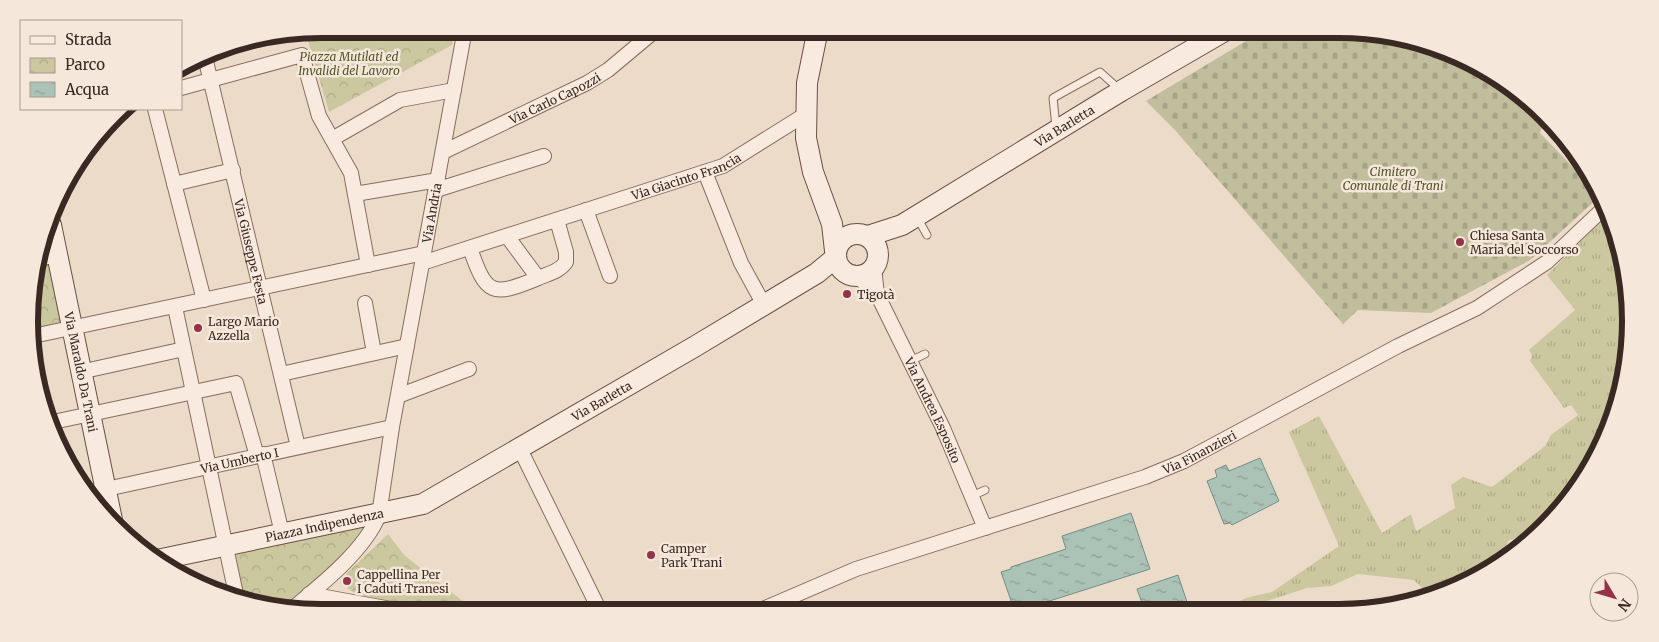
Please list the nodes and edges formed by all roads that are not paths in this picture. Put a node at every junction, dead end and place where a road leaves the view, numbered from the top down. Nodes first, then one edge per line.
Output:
1 (463, 38) edge
2 (646, 38) edge
3 (816, 38) edge
4 (1212, 38) edge
5 (206, 62) edge
6 (211, 80) junction
7 (182, 88) edge
8 (454, 90) junction
9 (1121, 91) junction
10 (155, 110) edge
11 (806, 114) junction
12 (1056, 130) junction
13 (332, 139) junction
14 (443, 152) junction
15 (544, 156) dead end
16 (233, 170) junction
17 (705, 172) junction
18 (174, 184) junction
19 (437, 185) junction
20 (355, 194) junction
21 (586, 210) junction
22 (1600, 212) edge
23 (557, 220) junction
24 (910, 220) junction
25 (927, 235) dead end
26 (507, 236) junction
27 (50, 240) edge
28 (470, 248) junction
29 (852, 252) junction
30 (48, 257) edge
31 (423, 258) junction
32 (368, 265) junction
33 (610, 276) dead end
34 (538, 278) junction
35 (260, 288) junction
36 (204, 300) junction
37 (365, 303) dead end
38 (764, 305) junction
39 (175, 307) junction
40 (71, 328) junction
41 (38, 335) edge
42 (407, 346) junction
43 (184, 349) junction
44 (374, 353) junction
45 (925, 354) dead end
46 (910, 361) junction
47 (469, 369) dead end
48 (80, 372) junction
49 (281, 374) junction
50 (194, 393) junction
51 (398, 396) junction
52 (89, 415) junction
53 (56, 421) edge
54 (392, 427) junction
55 (298, 447) junction
56 (519, 447) junction
57 (260, 455) junction
58 (210, 466) junction
59 (97, 491) edge
60 (379, 515) junction
61 (985, 528) junction
62 (282, 534) junction
63 (226, 546) junction
64 (165, 558) edge
65 (235, 591) edge
66 (309, 594) junction
67 (298, 604) edge
68 (364, 604) edge
69 (597, 604) edge
70 (774, 604) edge

1 - 8 street, Via Andria
2 - 14 street, Via Carlo Capozzi
3 - 11 street
4 - 9 street, Via Barletta
5 - 6 street, Via Giuseppe Festa
6 - 7 street
6 - 13 street
6 - 16 street, Via Giuseppe Festa
8 - 13 street
8 - 14 street, Via Andria
9 - 12 street, Via Barletta
9 - 12 lane
10 - 18 street
11 - 17 street, Via Giacinto Francia
11 - 29 street
12 - 24 street, Via Barletta
13 - 20 street
14 - 19 street, Via Andria
15 - 19 street
16 - 18 street
16 - 35 street, Via Giuseppe Festa
17 - 21 street, Via Giacinto Francia
17 - 38 street
18 - 36 street
19 - 20 street
19 - 31 street, Via Andria
20 - 32 street
21 - 23 street, Via Giacinto Francia
21 - 33 street
22 - 61 street, Via Finanzieri
23 - 26 street, Via Giacinto Francia
23 - 34 street
24 - 25 lane
24 - 29 street, Via Barletta
26 - 28 street, Via Giacinto Francia
26 - 34 street
27 - 30 street, Via Maraldo Da Trani
28 - 31 street, Via Giacinto Francia
28 - 34 street
29 - 38 street, Via Barletta
29 - 46 street, Via Andrea Esposito
30 - 40 street, Via Maraldo Da Trani
31 - 32 street, Via Giacinto Francia
31 - 42 street, Via Andria
32 - 35 street, Via Giacinto Francia
35 - 36 street, Via Giacinto Francia
35 - 49 street, Via Giuseppe Festa
36 - 39 street, Via Giacinto Francia
37 - 44 street
38 - 56 street, Via Barletta
39 - 40 street, Via Giacinto Francia
39 - 43 street
40 - 41 street, Via Giacinto Francia
40 - 48 street, Via Maraldo Da Trani
42 - 44 street
42 - 51 street, Via Andria
43 - 48 street
43 - 50 street
44 - 49 street
45 - 46 lane
46 - 61 street, Via Andrea Esposito
47 - 51 street
48 - 52 street, Via Maraldo Da Trani
49 - 55 street, Via Giuseppe Festa
50 - 52 street
50 - 57 street
50 - 58 street
51 - 54 street, Via Andria
52 - 53 street
52 - 59 street, Via Maraldo Da Trani
54 - 55 street, Via Umberto I
54 - 60 street, Via Andria
55 - 57 street, Via Umberto I
56 - 60 street, Via Barletta
56 - 69 street
57 - 58 street, Via Umberto I
57 - 62 street
58 - 59 street, Via Umberto I
58 - 63 street
60 - 62 street, Piazza Indipendenza
60 - 66 street, Piazza Indipendenza
61 - 70 street, Via Finanzieri
62 - 63 street, Piazza Indipendenza
63 - 64 street, Piazza Indipendenza
63 - 65 street
66 - 67 street, Piazza Indipendenza
66 - 68 street

